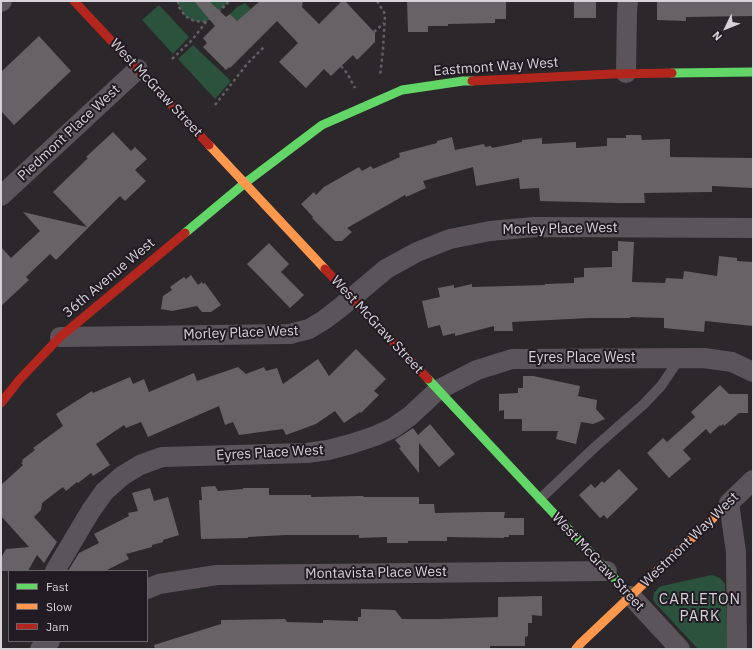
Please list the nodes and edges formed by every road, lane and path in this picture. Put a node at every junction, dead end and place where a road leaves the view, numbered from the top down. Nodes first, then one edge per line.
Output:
1 (74, 1) edge
2 (178, 1) edge
3 (228, 1) edge
4 (377, 1) edge
5 (628, 1) edge
6 (206, 22) junction
7 (385, 23) junction
8 (374, 32) dead end
9 (264, 47) dead end
10 (172, 59) dead end
11 (342, 66) dead end
12 (138, 69) junction
13 (753, 72) edge
14 (626, 74) junction
15 (380, 79) dead end
16 (355, 89) dead end
17 (215, 105) dead end
18 (245, 183) junction
19 (1, 196) edge
20 (753, 228) edge
21 (352, 298) junction
22 (60, 337) junction
23 (680, 358) junction
24 (753, 372) edge
25 (438, 390) junction
26 (1, 403) edge
27 (753, 480) edge
28 (540, 499) junction
29 (729, 503) junction
30 (744, 550) edge
31 (56, 570) edge
32 (607, 571) junction
33 (148, 589) edge
34 (631, 596) junction
35 (49, 642) edge
36 (40, 649) edge
37 (576, 649) edge
38 (680, 649) edge
39 (737, 649) edge

1 - 12 street, West McGraw Street
2 - 6 path
3 - 6 path
4 - 7 path
5 - 14 street
6 - 10 path
7 - 8 path
7 - 15 path
9 - 17 path
11 - 16 path
12 - 18 street, West McGraw Street
12 - 19 street, Piedmont Place West
13 - 14 street, Eastmont Way West
14 - 18 street, Eastmont Way West
18 - 21 street, West McGraw Street
18 - 22 street, 36th Avenue West
20 - 21 street, Morley Place West
21 - 22 street, Morley Place West
21 - 25 street, West McGraw Street
22 - 26 street, 36th Avenue West
23 - 24 street, Eyres Place West
23 - 25 street, Eyres Place West
23 - 28 lane
25 - 28 street, West McGraw Street
25 - 31 street, Eyres Place West
27 - 29 street, Westmont Way West
28 - 32 street, West McGraw Street
29 - 30 street
29 - 34 street, Westmont Way West
30 - 39 street
32 - 33 street, Montavista Place West
32 - 34 street, West McGraw Street
34 - 37 street, Westmont Way West
34 - 38 street, West McGraw Street
35 - 36 street

